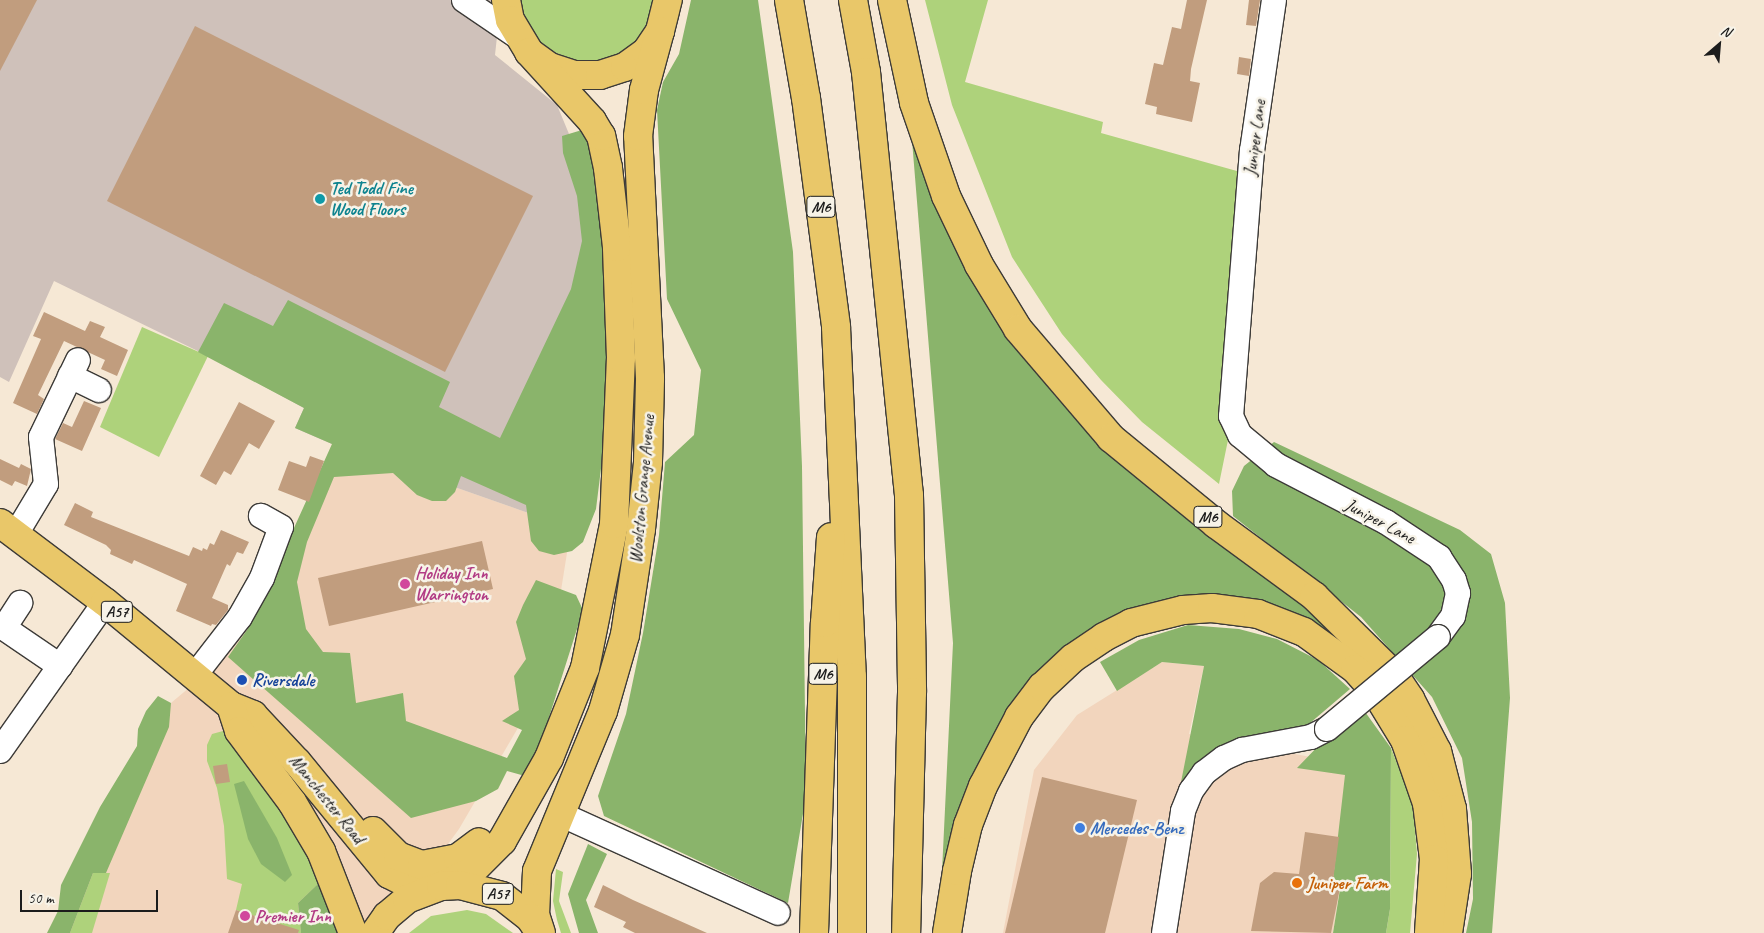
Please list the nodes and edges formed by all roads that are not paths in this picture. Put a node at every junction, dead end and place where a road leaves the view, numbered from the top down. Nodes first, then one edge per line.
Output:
1 (464, 0) edge
2 (506, 0) edge
3 (668, 0) edge
4 (789, 0) edge
5 (853, 0) edge
6 (892, 0) edge
7 (1274, 0) edge
8 (660, 31) junction
9 (524, 44) junction
10 (99, 390) dead end
11 (840, 416) junction
12 (261, 516) dead end
13 (8, 529) edge
14 (105, 602) junction
15 (20, 603) dead end
16 (2, 626) edge
17 (60, 666) junction
18 (195, 674) junction
19 (231, 706) junction
20 (0, 751) edge
21 (310, 778) junction
22 (521, 805) junction
23 (560, 814) junction
24 (432, 889) junction
25 (778, 913) dead end
26 (353, 933) edge
27 (375, 933) edge
28 (541, 933) edge
29 (814, 933) edge
30 (852, 933) edge
31 (906, 933) edge
32 (947, 933) edge
33 (1164, 933) edge
34 (1428, 933) edge
35 (1448, 933) edge

1 - 9 street
2 - 9 main road
3 - 8 main road, Woolston Grange Avenue
4 - 11 main road, M6
5 - 31 main road
6 - 35 main road, M6
7 - 33 street, Juniper Lane, bridge
8 - 9 main road
8 - 23 main road, Woolston Grange Avenue
9 - 22 main road, Woolston Grange Avenue
10 - 13 street
11 - 29 main road, M6
11 - 30 main road, M6
12 - 18 street
13 - 14 main road, Manchester Road / A57
14 - 17 street
14 - 18 main road, Manchester Road / A57
15 - 16 street
16 - 17 street
17 - 20 street
18 - 19 main road, Manchester Road / A57
19 - 21 main road, Manchester Road / A57
19 - 26 main road, Manchester Road
21 - 22 main road
21 - 24 main road, Manchester Road / A57
22 - 24 main road, Woolston Grange Avenue
23 - 25 street
23 - 28 main road, Woolston Grange Avenue
24 - 27 main road, Woolston Grange Avenue
24 - 28 main road, A57
32 - 34 main road

